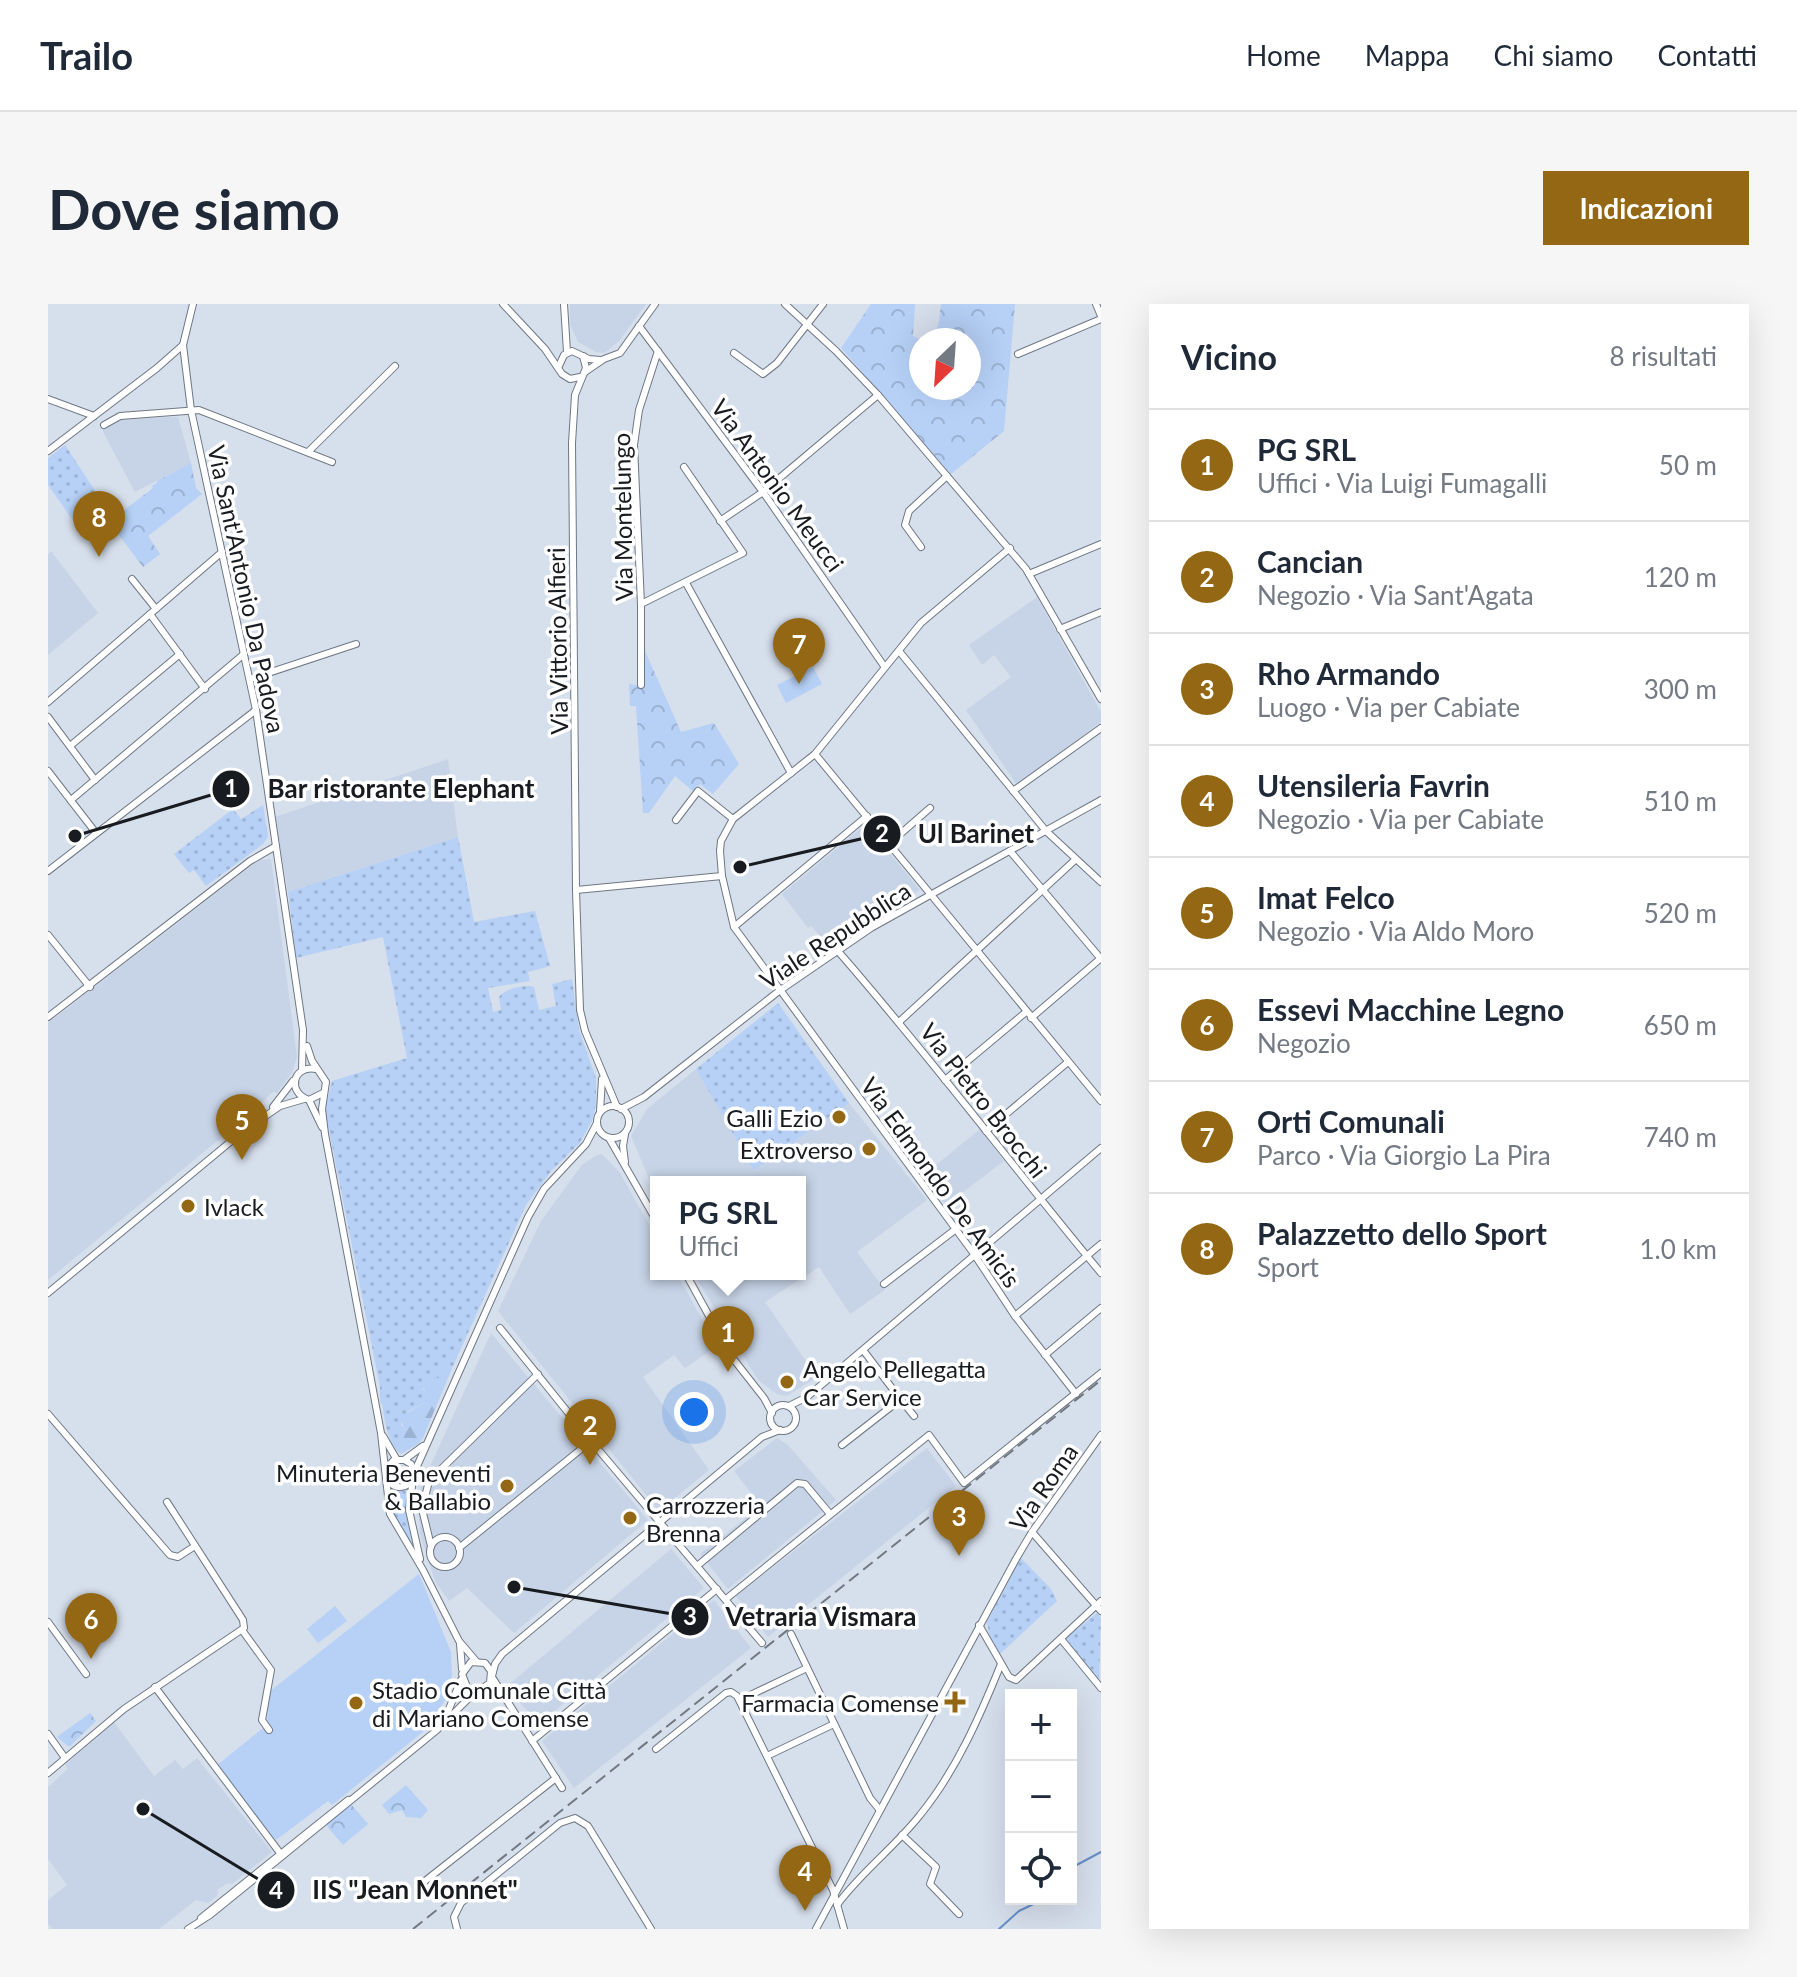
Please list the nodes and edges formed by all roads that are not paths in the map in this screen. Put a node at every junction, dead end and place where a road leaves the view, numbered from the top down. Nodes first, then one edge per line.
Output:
1 (193, 304) edge
2 (503, 304) edge
3 (564, 304) edge
4 (655, 304) edge
5 (785, 304) edge
6 (823, 304) edge
7 (1096, 304) edge
8 (1101, 318) edge
9 (808, 325) junction
10 (639, 326) junction
11 (565, 332) junction
12 (183, 345) junction
13 (545, 349) junction
14 (658, 351) junction
15 (576, 352) junction
16 (734, 353) dead end
17 (566, 354) junction
18 (1018, 354) dead end
19 (583, 356) junction
20 (604, 359) junction
21 (395, 366) dead end
22 (559, 366) junction
23 (583, 374) junction
24 (570, 379) junction
25 (575, 395) junction
26 (878, 395) junction
27 (48, 399) edge
28 (73, 410) junction
29 (191, 410) junction
30 (94, 416) junction
31 (84, 424) junction
32 (104, 425) dead end
33 (48, 451) edge
34 (308, 452) junction
35 (332, 462) dead end
36 (684, 467) dead end
37 (947, 476) junction
38 (763, 492) junction
39 (720, 521) junction
40 (1101, 544) edge
41 (921, 547) dead end
42 (1010, 548) junction
43 (222, 552) junction
44 (1029, 574) junction
45 (132, 579) dead end
46 (686, 583) junction
47 (641, 604) junction
48 (153, 612) junction
49 (1101, 612) edge
50 (1060, 629) junction
51 (356, 644) dead end
52 (899, 651) junction
53 (180, 654) junction
54 (244, 654) junction
55 (884, 666) junction
56 (250, 679) junction
57 (641, 685) dead end
58 (205, 689) junction
59 (1101, 699) edge
60 (48, 702) edge
61 (256, 710) junction
62 (48, 717) edge
63 (1101, 728) edge
64 (70, 746) junction
65 (815, 754) junction
66 (48, 771) edge
67 (791, 773) junction
68 (95, 780) junction
69 (1013, 791) junction
70 (71, 800) junction
71 (1101, 800) edge
72 (930, 808) dead end
73 (867, 816) junction
74 (733, 819) junction
75 (676, 820) dead end
76 (1046, 831) junction
77 (96, 833) junction
78 (890, 843) junction
79 (276, 846) junction
80 (1010, 851) junction
81 (1075, 860) junction
82 (48, 871) edge
83 (722, 876) junction
84 (1101, 882) edge
85 (576, 890) junction
86 (1042, 890) junction
87 (931, 894) junction
88 (734, 927) junction
89 (48, 935) edge
90 (837, 950) junction
91 (976, 950) junction
92 (1101, 958) edge
93 (90, 987) junction
94 (779, 991) junction
95 (1029, 1015) junction
96 (48, 1017) edge
97 (899, 1022) junction
98 (303, 1030) junction
99 (1068, 1062) junction
100 (317, 1069) junction
101 (302, 1070) junction
102 (601, 1075) junction
103 (295, 1078) junction
104 (945, 1080) junction
105 (323, 1093) junction
106 (644, 1097) junction
107 (306, 1099) junction
108 (1101, 1101) edge
109 (619, 1108) junction
110 (267, 1114) junction
111 (599, 1114) junction
112 (628, 1119) junction
113 (597, 1123) junction
114 (986, 1131) junction
115 (625, 1132) junction
116 (325, 1134) junction
117 (609, 1138) junction
118 (586, 1144) junction
119 (1101, 1148) edge
120 (626, 1166) junction
121 (1039, 1199) junction
122 (650, 1209) edge
123 (956, 1229) junction
124 (1101, 1244) edge
125 (974, 1254) junction
126 (1087, 1256) junction
127 (1101, 1273) edge
128 (689, 1280) edge
129 (884, 1284) dead end
130 (48, 1293) edge
131 (1101, 1308) edge
132 (1015, 1316) junction
133 (500, 1328) dead end
134 (863, 1350) junction
135 (1045, 1355) junction
136 (1101, 1373) edge
137 (538, 1374) junction
138 (1076, 1394) junction
139 (898, 1396) junction
140 (807, 1397) junction
141 (764, 1398) junction
142 (778, 1406) junction
143 (789, 1406) junction
144 (48, 1414) edge
145 (771, 1414) junction
146 (796, 1416) junction
147 (914, 1416) dead end
148 (780, 1430) junction
149 (381, 1433) junction
150 (1101, 1435) edge
151 (762, 1437) junction
152 (591, 1441) junction
153 (426, 1443) junction
154 (842, 1445) dead end
155 (400, 1460) junction
156 (386, 1473) junction
157 (414, 1474) junction
158 (167, 1502) dead end
159 (830, 1514) junction
160 (660, 1523) junction
161 (1032, 1532) junction
162 (195, 1546) junction
163 (431, 1546) junction
164 (459, 1548) junction
165 (697, 1566) junction
166 (423, 1570) junction
167 (717, 1589) junction
168 (726, 1599) junction
169 (1100, 1606) edge
170 (48, 1622) edge
171 (979, 1625) junction
172 (242, 1630) junction
173 (791, 1634) dead end
174 (1061, 1639) junction
175 (459, 1641) junction
176 (762, 1643) dead end
177 (502, 1654) junction
178 (478, 1661) junction
179 (1001, 1664) junction
180 (807, 1668) junction
181 (86, 1674) dead end
182 (462, 1676) junction
183 (492, 1676) junction
184 (155, 1687) junction
185 (1101, 1688) edge
186 (478, 1690) junction
187 (505, 1698) junction
188 (740, 1700) junction
189 (834, 1724) junction
190 (269, 1730) dead end
191 (437, 1730) junction
192 (48, 1734) edge
193 (532, 1741) junction
194 (656, 1749) dead end
195 (767, 1756) junction
196 (65, 1758) junction
197 (48, 1773) edge
198 (556, 1778) junction
199 (562, 1788) dead end
200 (355, 1796) junction
201 (879, 1809) junction
202 (902, 1835) junction
203 (280, 1853) junction
204 (425, 1881) dead end
205 (835, 1893) junction
206 (837, 1905) junction
207 (959, 1914) dead end
208 (197, 1922) junction
209 (188, 1929) edge
210 (457, 1929) edge
211 (651, 1929) edge
212 (816, 1929) edge
213 (844, 1929) edge

1 - 12 street
2 - 13 street
3 - 11 street
4 - 10 street
5 - 9 street
6 - 9 street
7 - 8 street
8 - 18 street
9 - 16 street
9 - 26 street
10 - 14 street, Via Antonio Meucci
10 - 20 street
11 - 15 street
11 - 17 street
12 - 29 street, Via Sant'Antonio Da Padova
12 - 30 street
13 - 17 street
13 - 22 street
14 - 38 street, Via Antonio Meucci
14 - 47 street, Via Montelungo
15 - 17 street
15 - 19 street
17 - 22 street
19 - 20 street
19 - 23 street
20 - 23 street
21 - 34 street
22 - 24 street
23 - 24 street
23 - 25 street, Via Vittorio Alfieri
24 - 25 street, Via Vittorio Alfieri
25 - 85 street, Via Vittorio Alfieri
26 - 37 street
26 - 38 street
27 - 28 street
28 - 30 street
28 - 31 street
29 - 32 street
29 - 34 street
29 - 43 street, Via Sant'Antonio Da Padova
30 - 31 street
31 - 33 street
34 - 35 street
36 - 39 street
37 - 41 street
37 - 42 street
38 - 39 street
38 - 55 street, Via Antonio Meucci
39 - 46 street
40 - 44 street
42 - 44 street
42 - 52 street
43 - 48 street
43 - 54 street, Via Sant'Antonio Da Padova
44 - 50 street
45 - 48 street
46 - 47 street
46 - 67 street
47 - 57 street, Via Montelungo
48 - 53 street
48 - 60 street
49 - 50 street
50 - 59 street
51 - 56 street
52 - 55 street
52 - 69 street
53 - 58 street
53 - 64 street
54 - 56 street, Via Sant'Antonio Da Padova
54 - 58 street
55 - 65 street
56 - 61 street, Via Sant'Antonio Da Padova
58 - 68 street
61 - 77 street
61 - 79 street, Via Sant'Antonio Da Padova
62 - 64 street
63 - 69 street
64 - 68 street
65 - 67 street
65 - 73 street
66 - 70 street
67 - 74 street
68 - 70 street
69 - 76 street
70 - 77 street
71 - 76 street, Viale Repubblica
72 - 78 street
73 - 78 street
73 - 88 street
74 - 75 street
74 - 83 street
76 - 80 street, Viale Repubblica
76 - 81 street
77 - 82 street
78 - 87 street
79 - 93 street
79 - 98 street, Via Sant'Antonio Da Padova
80 - 86 street
80 - 87 street, Viale Repubblica
81 - 84 street
81 - 86 street
83 - 85 street
83 - 88 street
85 - 102 street, Via Vittorio Alfieri
86 - 91 street
86 - 92 street
87 - 90 street, Viale Repubblica
87 - 91 street
88 - 94 street, Via Edmondo De Amicis
89 - 93 street
90 - 94 street, Viale Repubblica
90 - 97 street, Via Pietro Brocchi
91 - 95 street
91 - 97 street
92 - 95 street
93 - 96 street
94 - 106 street, Viale Repubblica
94 - 123 street, Via Edmondo De Amicis
95 - 99 street
95 - 104 street
97 - 104 street, Via Pietro Brocchi
98 - 100 street, Via Sant'Antonio Da Padova
98 - 101 street, Via Sant'Antonio Da Padova
99 - 108 street
99 - 114 street
100 - 101 street
100 - 105 street
101 - 103 street
102 - 109 street, Via Vittorio Alfieri
102 - 111 street, Via Vittorio Alfieri
103 - 107 street
103 - 110 street
104 - 114 street, Via Pietro Brocchi
105 - 107 street
105 - 116 street
106 - 109 street, Viale Repubblica
106 - 112 street, Viale Repubblica
107 - 110 street
107 - 116 street
109 - 111 street
109 - 112 street
110 - 130 street
111 - 113 street
112 - 115 street
113 - 117 street
113 - 118 street
114 - 121 street, Via Pietro Brocchi
115 - 117 street
115 - 120 street
116 - 149 street
117 - 118 street
117 - 120 street
118 - 153 street
119 - 121 street
120 - 122 street
121 - 125 street
121 - 126 street, Via Pietro Brocchi
123 - 125 street, Via Edmondo De Amicis
123 - 129 street
124 - 126 street
125 - 132 street, Via Edmondo De Amicis
125 - 134 street
126 - 127 street, Via Pietro Brocchi
126 - 132 street
128 - 141 street
131 - 135 street
132 - 135 street, Via Edmondo De Amicis
133 - 137 street
134 - 139 street
134 - 140 street
135 - 138 street, Via Edmondo De Amicis
136 - 138 street
137 - 152 street
137 - 163 street
138 - 159 street
139 - 147 street
139 - 154 street
140 - 143 street
140 - 146 street
141 - 142 street
141 - 145 street
142 - 143 street
142 - 145 street
143 - 146 street
144 - 162 street
145 - 148 street
145 - 151 street
146 - 148 street
148 - 151 street
149 - 155 street
149 - 156 street
150 - 161 street, Via Roma
151 - 160 street
152 - 160 street
152 - 164 street
153 - 155 street
153 - 157 street
155 - 156 street
155 - 157 street
156 - 157 street
156 - 166 street
157 - 166 street
158 - 162 street
159 - 165 street
159 - 168 street
160 - 165 street
160 - 177 street
161 - 169 street
161 - 171 street, Via Roma
162 - 172 street
163 - 164 street
163 - 164 street
165 - 167 street
166 - 175 street
167 - 168 street
167 - 193 street
168 - 176 street
169 - 174 street
170 - 181 street
171 - 179 street
171 - 201 street, Via Roma
172 - 184 street
172 - 190 street
173 - 180 street
174 - 179 street
174 - 185 street
175 - 178 street
175 - 182 street
177 - 178 street
177 - 183 street
178 - 182 street
178 - 183 street
179 - 202 street
180 - 188 street
180 - 189 street
182 - 186 street
182 - 191 street
183 - 186 street
183 - 187 street
184 - 196 street
184 - 203 street
186 - 187 street
186 - 191 street
187 - 193 street
188 - 194 street
188 - 195 street
189 - 195 street
189 - 201 street
191 - 200 street
192 - 196 street
193 - 198 street
195 - 205 street
196 - 197 street
198 - 199 street
198 - 204 street
200 - 203 street
200 - 208 street
201 - 205 street, Via Roma
202 - 206 street
202 - 207 street
203 - 208 street
205 - 206 street
205 - 212 street, Via Roma
206 - 213 street
208 - 209 street
210 - 211 street

